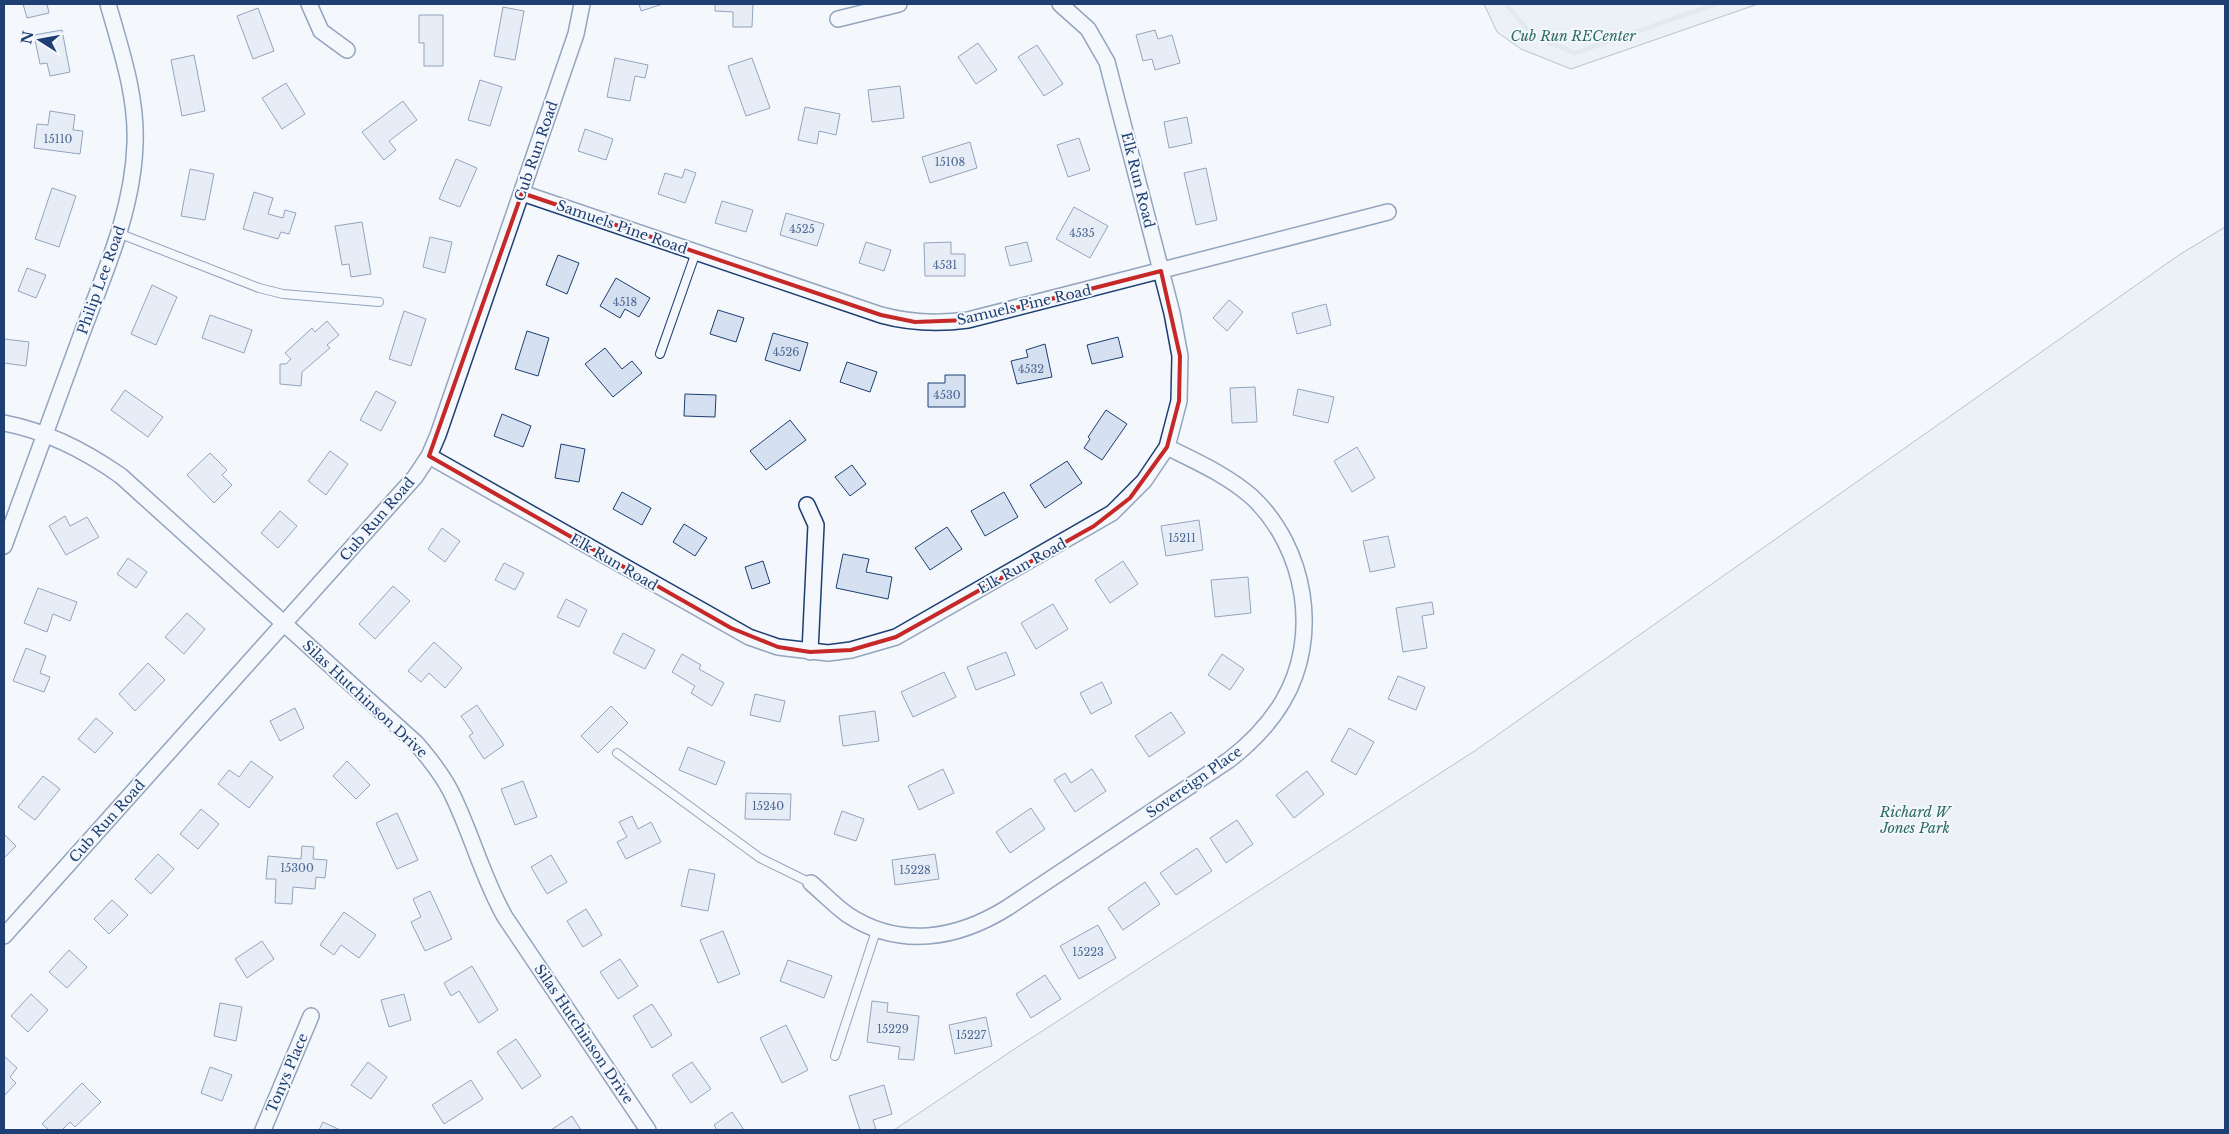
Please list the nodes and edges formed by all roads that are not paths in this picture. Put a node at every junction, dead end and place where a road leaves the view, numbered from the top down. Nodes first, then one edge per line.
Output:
1 (108, 4) edge
2 (309, 4) edge
3 (582, 4) edge
4 (899, 4) edge
5 (1060, 4) edge
6 (838, 19) dead end
7 (347, 50) dead end
8 (522, 193) junction
9 (1388, 212) dead end
10 (118, 233) junction
11 (696, 252) junction
12 (1161, 270) junction
13 (379, 302) dead end
14 (660, 354) dead end
15 (4, 423) edge
16 (44, 435) junction
17 (1167, 447) junction
18 (429, 456) junction
19 (807, 505) dead end
20 (4, 546) edge
21 (285, 624) junction
22 (810, 652) junction
23 (617, 753) dead end
24 (811, 882) joint
25 (877, 928) junction
26 (4, 936) edge
27 (311, 1016) dead end
28 (834, 1056) dead end
29 (262, 1130) edge
30 (648, 1130) edge

1 - 10 street, Philip Lee Road
2 - 7 street
3 - 8 street, Cub Run Road
4 - 6 street
5 - 12 street, Elk Run Road
8 - 11 street, Samuels Pine Road
8 - 18 street, Cub Run Road
9 - 12 street, Samuels Pine Road
10 - 13 lane
10 - 16 street, Philip Lee Road
11 - 12 street, Samuels Pine Road
11 - 14 lane
12 - 17 street, Elk Run Road
15 - 16 street, Silas Hutchinson Drive
16 - 20 street, Philip Lee Road
16 - 21 street, Silas Hutchinson Drive
17 - 22 street, Elk Run Road
17 - 25 street, Sovereign Place
18 - 21 street, Cub Run Road
18 - 22 street, Elk Run Road
19 - 22 street
21 - 26 street, Cub Run Road
21 - 30 street, Silas Hutchinson Drive
23 - 24 lane
24 - 25 street, Sovereign Place
25 - 28 lane
27 - 29 street, Tonys Place

